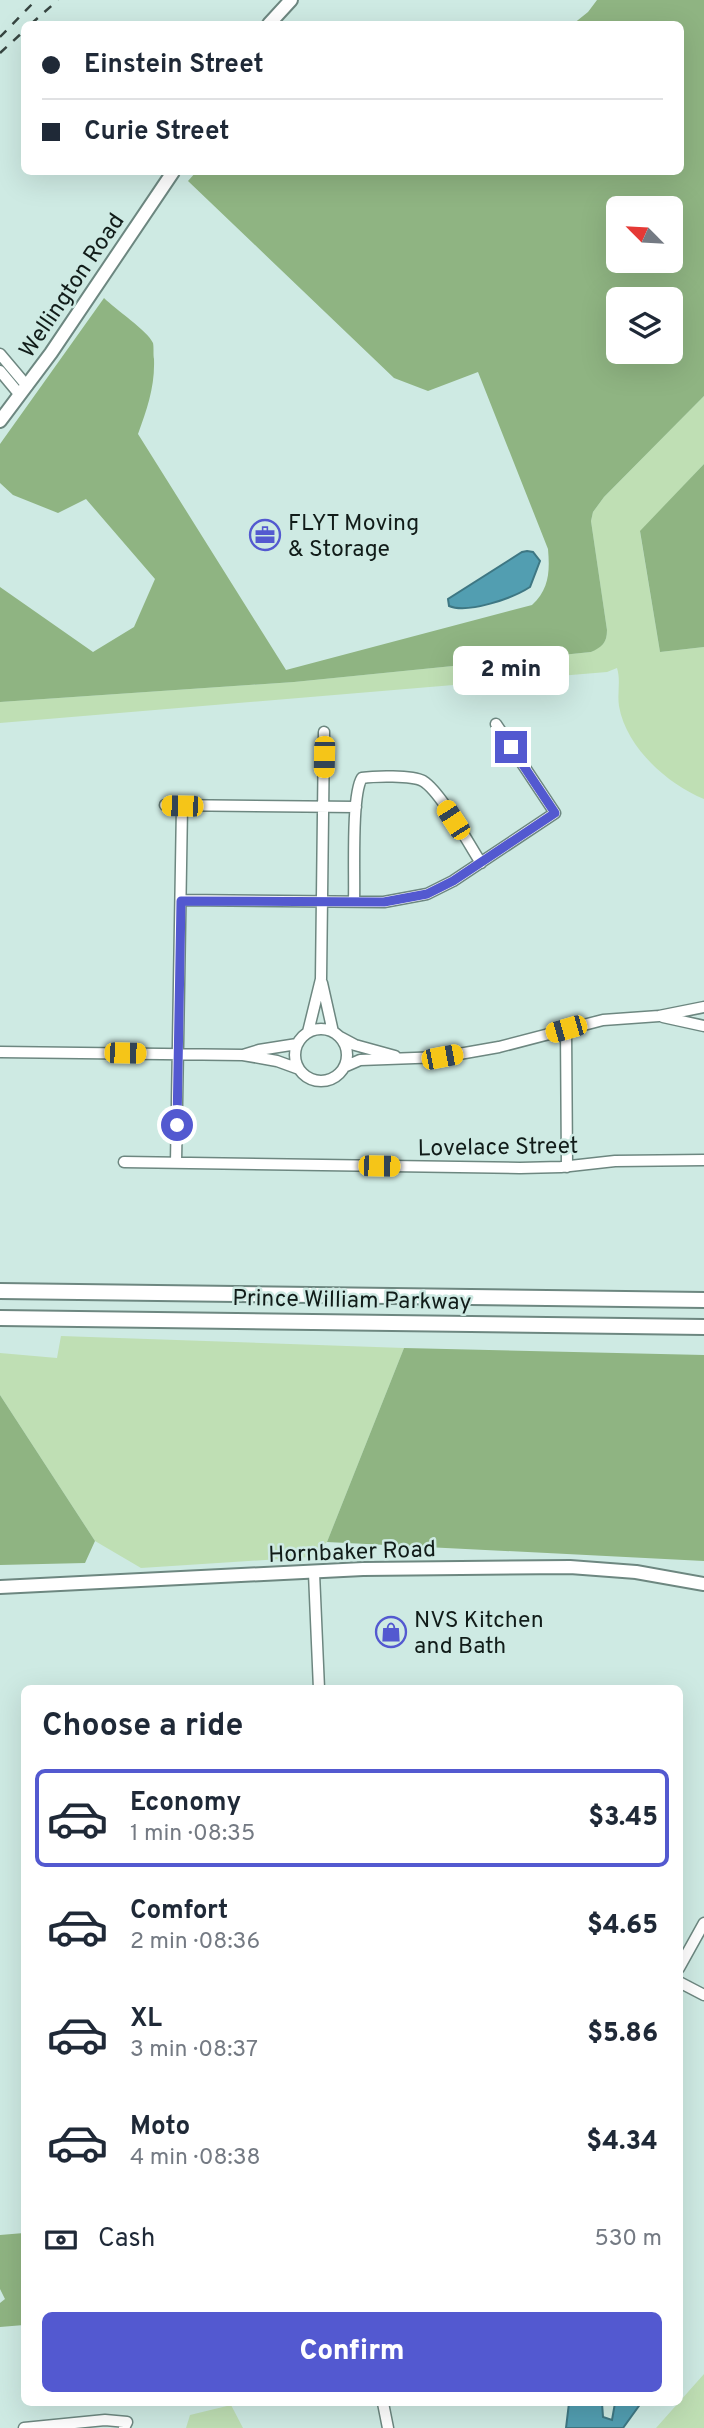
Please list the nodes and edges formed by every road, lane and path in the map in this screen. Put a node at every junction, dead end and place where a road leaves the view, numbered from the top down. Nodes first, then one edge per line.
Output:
1 (291, 0) edge
2 (272, 21) edge
3 (171, 175) edge
4 (0, 354) edge
5 (0, 371) edge
6 (24, 391) junction
7 (0, 421) edge
8 (496, 724) dead end
9 (324, 732) dead end
10 (165, 805) dead end
11 (182, 806) junction
12 (323, 807) junction
13 (356, 807) junction
14 (481, 863) junction
15 (181, 901) junction
16 (322, 901) junction
17 (354, 901) junction
18 (321, 979) junction
19 (704, 1007) edge
20 (659, 1016) junction
21 (704, 1026) edge
22 (566, 1029) junction
23 (309, 1032) junction
24 (336, 1034) junction
25 (297, 1045) junction
26 (0, 1052) edge
27 (178, 1054) junction
28 (243, 1055) junction
29 (406, 1058) junction
30 (344, 1067) junction
31 (299, 1069) junction
32 (704, 1160) edge
33 (124, 1162) dead end
34 (176, 1163) junction
35 (567, 1167) junction
36 (0, 1292) edge
37 (704, 1300) edge
38 (0, 1318) edge
39 (704, 1326) edge
40 (314, 1573) junction
41 (704, 1584) edge
42 (0, 1587) edge
43 (319, 1685) edge
44 (704, 1923) edge
45 (683, 1961) edge
46 (683, 1984) edge
47 (704, 1995) edge
48 (384, 2406) edge
49 (24, 2428) edge
50 (124, 2428) edge
51 (388, 2428) edge

1 - 2 main road
3 - 6 main road, Wellington Road
4 - 6 street
5 - 6 street
6 - 7 main road, Wellington Road
8 - 14 street
9 - 12 street
10 - 11 street
11 - 12 street
11 - 15 street
12 - 13 street
12 - 16 street
13 - 14 street
13 - 17 street
14 - 17 street
15 - 16 street
15 - 27 street
16 - 17 street
16 - 18 street
18 - 23 street
18 - 24 street
19 - 20 street
20 - 21 street
20 - 22 street
22 - 29 street
22 - 35 street
23 - 24 street
23 - 25 street
24 - 29 street
24 - 30 street
25 - 28 street
25 - 31 street
26 - 27 street
27 - 28 street
27 - 34 street
28 - 31 street
29 - 30 street
30 - 31 street
32 - 35 street, Lovelace Street
33 - 34 street, Lovelace Street
34 - 35 street, Lovelace Street
36 - 37 highway, Prince William Parkway
38 - 39 highway, Prince William Parkway
40 - 41 main road, Hornbaker Road
40 - 42 main road, Hornbaker Road
40 - 43 street
44 - 45 street
46 - 47 street
48 - 51 street
49 - 50 street

